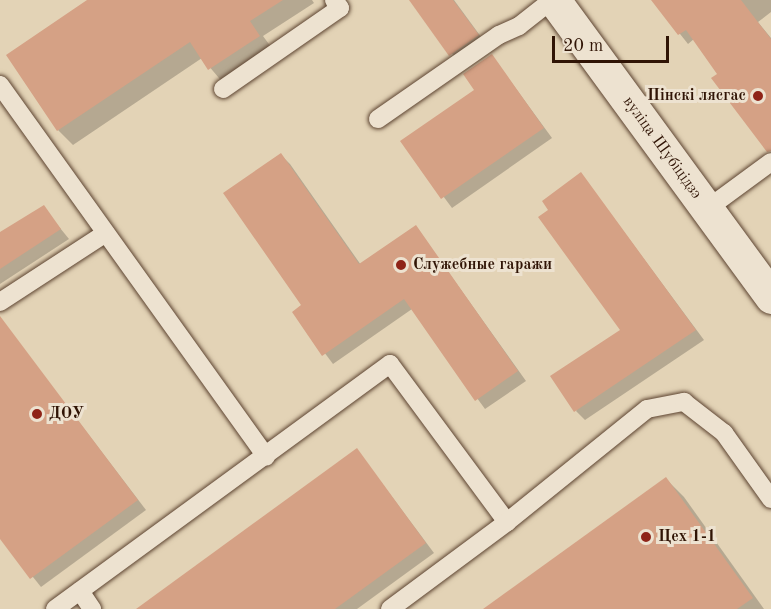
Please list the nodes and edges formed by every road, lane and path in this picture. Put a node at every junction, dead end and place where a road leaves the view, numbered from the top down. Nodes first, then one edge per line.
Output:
1 (334, 0) edge
2 (553, 0) edge
3 (0, 85) edge
4 (223, 89) dead end
5 (378, 119) dead end
6 (771, 162) edge
7 (707, 209) junction
8 (105, 233) junction
9 (771, 297) edge
10 (0, 302) edge
11 (266, 457) junction
12 (771, 498) edge
13 (507, 522) junction
14 (80, 591) junction
15 (55, 609) edge
16 (92, 609) edge
17 (390, 609) edge

1 - 4 lane
2 - 5 lane
2 - 7 street, вуліца Шубіцідзэ
3 - 8 lane
6 - 7 lane
7 - 9 street, вуліца Шубіцідзэ
8 - 10 lane
8 - 11 lane
11 - 13 lane
11 - 14 lane
12 - 13 lane
13 - 17 lane
14 - 15 lane
14 - 16 lane

